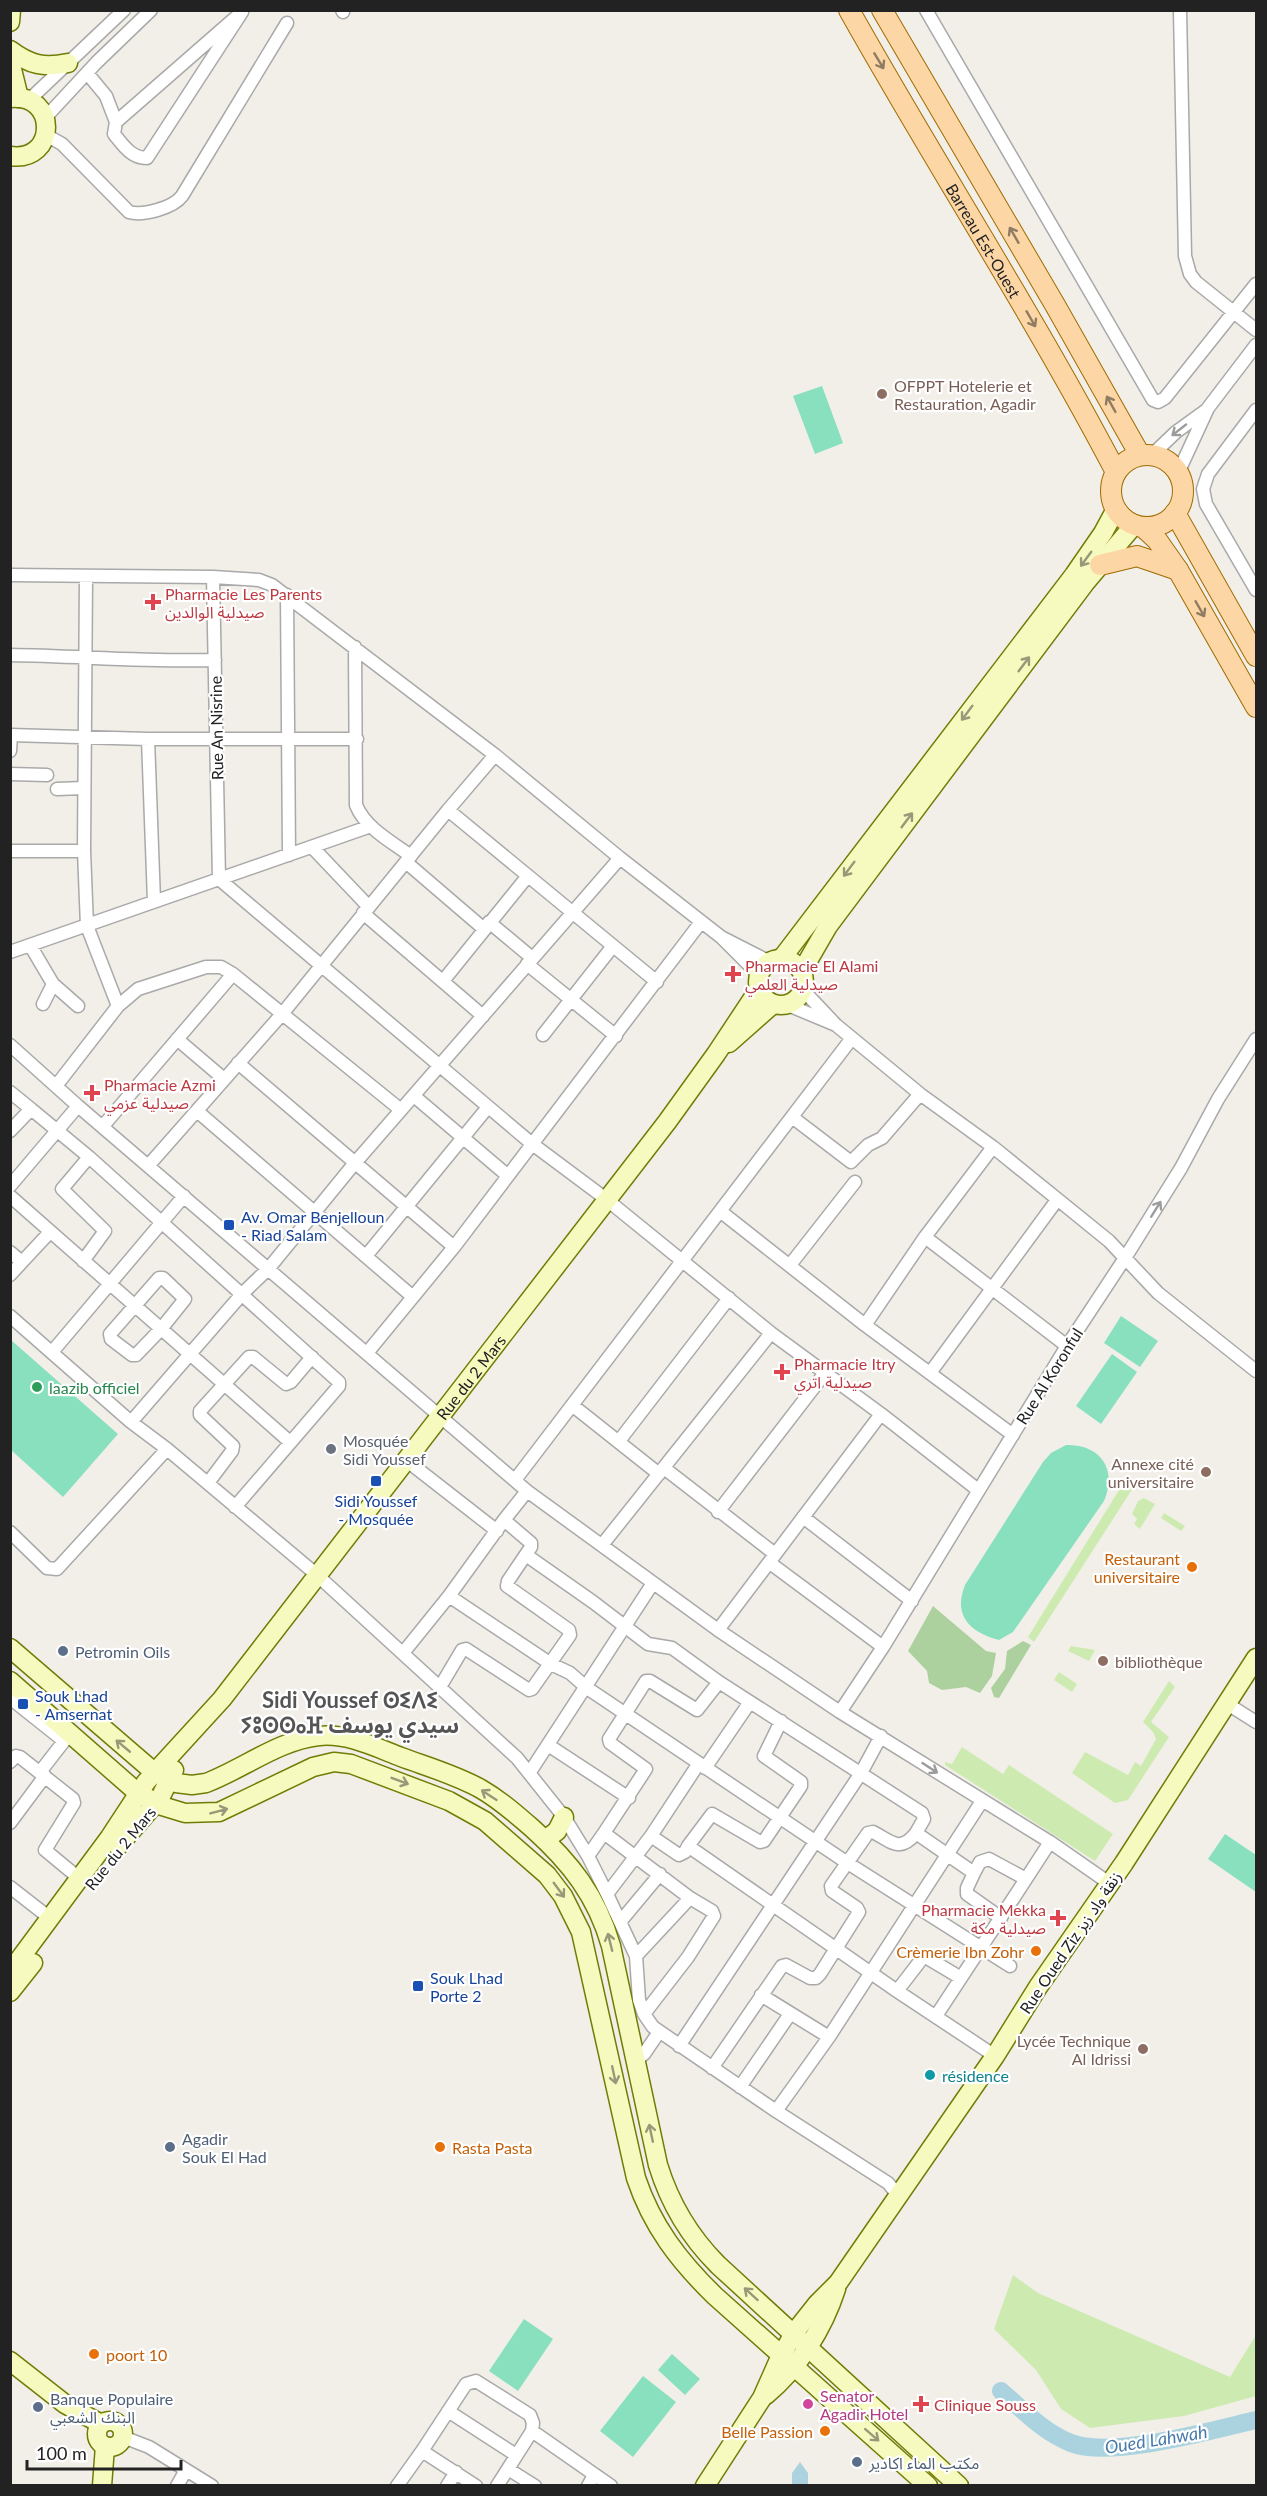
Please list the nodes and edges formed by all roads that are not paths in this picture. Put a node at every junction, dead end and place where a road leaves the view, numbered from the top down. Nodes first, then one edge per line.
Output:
1 (11, 10) edge
2 (124, 10) edge
3 (150, 10) edge
4 (849, 10) edge
5 (882, 10) edge
6 (926, 10) edge
7 (1180, 10) edge
8 (242, 11) edge
9 (10, 22) edge
10 (286, 23) dead end
11 (97, 35) junction
12 (111, 48) junction
13 (10, 50) edge
14 (10, 61) edge
15 (66, 65) junction
16 (84, 76) junction
17 (20, 99) edge
18 (116, 122) junction
19 (46, 127) junction
20 (12, 157) edge
21 (1257, 284) edge
22 (1234, 313) junction
23 (1257, 330) edge
24 (1257, 345) edge
25 (1208, 408) junction
26 (1257, 410) edge
27 (1146, 455) junction
28 (1116, 472) junction
29 (1178, 473) junction
30 (1116, 509) junction
31 (1175, 513) junction
32 (1139, 526) junction
33 (1100, 565) junction
34 (1178, 570) junction
35 (10, 575) edge
36 (86, 576) junction
37 (213, 577) junction
38 (1257, 590) edge
39 (287, 595) junction
40 (355, 647) junction
41 (10, 655) edge
42 (84, 656) junction
43 (1257, 656) edge
44 (215, 660) junction
45 (1257, 707) edge
46 (11, 735) edge
47 (84, 736) junction
48 (216, 738) junction
49 (148, 739) junction
50 (357, 739) junction
51 (290, 740) junction
52 (10, 751) edge
53 (495, 755) junction
54 (10, 774) edge
55 (47, 775) dead end
56 (84, 788) junction
57 (57, 789) dead end
58 (448, 810) junction
59 (371, 826) junction
60 (312, 847) junction
61 (10, 851) edge
62 (84, 851) junction
63 (289, 855) junction
64 (620, 858) junction
65 (409, 860) junction
66 (527, 877) junction
67 (219, 879) junction
68 (154, 901) junction
69 (366, 910) junction
70 (571, 913) junction
71 (701, 922) junction
72 (87, 926) junction
73 (486, 926) junction
74 (30, 945) junction
75 (613, 946) junction
76 (10, 952) edge
77 (529, 961) junction
78 (320, 966) junction
79 (767, 971) junction
80 (802, 971) junction
81 (233, 974) junction
82 (442, 981) junction
83 (657, 982) junction
84 (53, 984) junction
85 (803, 990) junction
86 (570, 1000) junction
87 (43, 1004) dead end
88 (781, 1005) junction
89 (78, 1006) dead end
90 (117, 1006) junction
91 (282, 1014) junction
92 (483, 1016) junction
93 (836, 1025) junction
94 (543, 1035) dead end
95 (616, 1036) junction
96 (852, 1038) junction
97 (1257, 1039) edge
98 (177, 1040) junction
99 (10, 1045) edge
100 (716, 1054) junction
101 (238, 1063) junction
102 (441, 1067) junction
103 (224, 1079) junction
104 (56, 1086) junction
105 (10, 1092) edge
106 (920, 1094) junction
107 (414, 1095) junction
108 (78, 1106) junction
109 (488, 1107) junction
110 (31, 1109) junction
111 (401, 1110) junction
112 (196, 1111) junction
113 (792, 1117) junction
114 (103, 1126) junction
115 (10, 1131) edge
116 (58, 1131) junction
117 (464, 1138) junction
118 (531, 1143) junction
119 (993, 1147) junction
120 (89, 1157) junction
121 (354, 1164) junction
122 (148, 1166) junction
123 (508, 1176) junction
124 (855, 1182) dead end
125 (10, 1186) edge
126 (10, 1196) edge
127 (184, 1196) junction
128 (606, 1199) junction
129 (1057, 1200) junction
130 (406, 1208) junction
131 (720, 1211) junction
132 (314, 1213) junction
133 (162, 1222) junction
134 (50, 1233) junction
135 (925, 1237) junction
136 (454, 1247) junction
137 (10, 1252) edge
138 (366, 1256) junction
139 (1125, 1258) junction
140 (682, 1260) junction
141 (83, 1261) junction
142 (22, 1262) junction
143 (790, 1265) junction
144 (269, 1268) junction
145 (10, 1275) edge
146 (110, 1284) junction
147 (993, 1289) junction
148 (242, 1294) junction
149 (413, 1297) junction
150 (729, 1298) junction
151 (135, 1306) junction
152 (10, 1316) edge
153 (865, 1325) junction
154 (161, 1329) junction
155 (771, 1333) junction
156 (1067, 1346) junction
157 (52, 1352) junction
158 (367, 1353) junction
159 (191, 1355) junction
160 (312, 1358) junction
161 (1257, 1371) edge
162 (825, 1373) junction
163 (930, 1373) junction
164 (223, 1384) junction
165 (572, 1405) junction
166 (881, 1414) junction
167 (439, 1416) junction
168 (131, 1422) junction
169 (1013, 1435) junction
170 (619, 1441) junction
171 (290, 1442) junction
172 (167, 1449) junction
173 (405, 1460) junction
174 (661, 1471) junction
175 (515, 1480) junction
176 (208, 1483) junction
177 (978, 1490) junction
178 (527, 1491) junction
179 (235, 1507) junction
180 (718, 1512) junction
181 (803, 1517) junction
182 (504, 1520) junction
183 (497, 1531) junction
184 (10, 1533) edge
185 (602, 1545) junction
186 (526, 1555) junction
187 (773, 1558) junction
188 (317, 1575) junction
189 (653, 1583) junction
190 (449, 1596) junction
191 (912, 1601) junction
192 (623, 1627) junction
193 (718, 1630) junction
194 (883, 1647) junction
195 (10, 1648) edge
196 (403, 1653) junction
197 (1257, 1658) edge
198 (551, 1664) junction
199 (718, 1682) junction
200 (11, 1686) edge
201 (440, 1687) junction
202 (587, 1688) junction
203 (750, 1702) junction
204 (1226, 1703) junction
205 (840, 1712) junction
206 (626, 1713) junction
207 (781, 1720) junction
208 (1257, 1722) edge
209 (881, 1736) junction
210 (67, 1737) junction
211 (548, 1745) junction
212 (10, 1762) edge
213 (702, 1765) junction
214 (530, 1772) junction
215 (861, 1773) junction
216 (43, 1774) junction
217 (162, 1776) junction
218 (138, 1793) junction
219 (629, 1798) junction
220 (982, 1801) junction
221 (156, 1803) junction
222 (564, 1817) junction
223 (780, 1818) junction
224 (10, 1823) edge
225 (604, 1833) junction
226 (916, 1833) junction
227 (651, 1836) junction
228 (545, 1840) junction
229 (814, 1841) junction
230 (1050, 1842) junction
231 (688, 1846) junction
232 (947, 1855) junction
233 (588, 1856) junction
234 (636, 1856) junction
235 (846, 1862) junction
236 (974, 1873) junction
237 (660, 1874) junction
238 (80, 1879) junction
239 (1026, 1879) junction
240 (1109, 1883) junction
241 (10, 1887) edge
242 (607, 1894) junction
243 (690, 1898) junction
244 (773, 1906) junction
245 (914, 1906) junction
246 (1001, 1918) junction
247 (51, 1919) junction
248 (620, 1922) junction
249 (837, 1948) junction
250 (981, 1948) junction
251 (636, 1956) junction
252 (1010, 1966) dead end
253 (10, 1972) edge
254 (870, 1972) junction
255 (961, 1978) junction
256 (897, 1991) junction
257 (10, 1992) edge
258 (761, 1995) junction
259 (644, 2014) junction
260 (790, 2014) junction
261 (936, 2016) junction
262 (659, 2032) junction
263 (829, 2037) junction
264 (679, 2046) junction
265 (995, 2056) junction
266 (636, 2060) junction
267 (712, 2068) junction
268 (740, 2087) junction
269 (776, 2111) junction
270 (898, 2195) junction
271 (838, 2283) junction
272 (769, 2311) junction
273 (808, 2315) junction
274 (795, 2333) junction
275 (809, 2346) junction
276 (10, 2361) edge
277 (788, 2361) junction
278 (448, 2411) junction
279 (101, 2424) junction
280 (532, 2431) junction
281 (123, 2437) junction
282 (105, 2446) junction
283 (422, 2451) junction
284 (516, 2455) junction
285 (508, 2469) junction
286 (186, 2470) junction
287 (456, 2472) junction
288 (591, 2480) edge
289 (102, 2486) edge
290 (177, 2486) edge
291 (212, 2486) edge
292 (397, 2486) edge
293 (447, 2486) edge
294 (476, 2486) edge
295 (497, 2486) edge
296 (535, 2486) edge
297 (611, 2486) edge
298 (705, 2486) edge
299 (928, 2486) edge
300 (959, 2486) edge

1 - 9 street
2 - 11 street
3 - 12 street
4 -> 28 main road, Barreau Est-Ouest
27 -> 5 main road, Barreau Est-Ouest
6 - 22 street
7 - 22 street
8 - 18 street
8 - 18 street
10 - 19 street
11 - 12 street
11 - 15 street
12 - 16 street
13 - 15 street
14 - 17 street
15 - 16 street
15 - 17 street
16 - 18 street
16 - 19 street
17 - 19 street
19 - 20 street
21 - 22 street
22 - 23 street
24 - 25 street
25 -> 27 street
25 - 29 street
26 - 38 street
27 - 28 main road
27 - 29 main road
28 - 30 main road
29 - 31 main road
30 - 32 main road
30 -> 79 street, Rue du 2 Mars
31 - 32 main road
31 - 43 main road
32 - 33 street
32 - 34 main road
33 - 34 main road
80 -> 33 street
34 -> 45 main road
35 - 36 street
36 - 37 street
36 - 42 street
37 - 39 street
37 - 44 street, Rue An Nisrine
39 - 40 street
39 - 51 street
40 - 50 street
40 - 53 street
41 - 42 street
42 - 44 street
42 - 47 street
44 - 48 street, Rue An Nisrine
46 - 47 street
46 - 52 street
47 - 49 street
47 - 56 street
48 - 49 street
48 - 51 street
48 - 67 street, Rue An Nisrine
49 - 68 street
50 - 51 street
50 - 59 street
51 - 63 street
53 - 58 street
53 - 64 street
54 - 55 street
56 - 57 street
56 - 62 street
58 - 65 street
58 - 66 street
59 - 60 street
59 - 65 street
60 - 63 street
60 - 69 street
61 - 62 street
62 - 72 street
63 - 67 street
64 - 70 street
64 - 71 street
65 - 69 street
65 - 73 street
66 - 70 street
66 - 73 street
67 - 68 street
67 - 78 street
68 - 72 street
69 - 78 street
69 - 82 street
70 - 75 street
70 - 77 street
71 - 79 street
71 - 83 street
72 - 74 street
72 - 90 street
73 - 77 street
73 - 82 street
74 - 76 street
74 - 84 street
75 - 83 street
75 - 86 street
77 - 86 street
77 - 92 street
78 - 91 street
78 - 102 street
79 - 80 street
79 - 88 street
79 - 100 street, Rue du 2 Mars
80 - 85 street
81 - 90 street
81 - 91 street
81 - 98 street
82 - 92 street
83 - 95 street
84 - 87 street
84 - 89 street
85 - 88 street
85 - 93 street
86 - 94 street
86 - 95 street
88 - 93 street
88 - 100 street, Rue du 2 Mars
90 - 104 street
91 - 101 street
91 - 111 street
92 - 102 street
93 - 96 street
95 - 118 street
96 - 106 street
96 - 113 street
139 -> 97 street, Rue Al Koronful
98 - 103 street
98 - 114 street
99 - 104 street
100 - 128 street, Rue du 2 Mars
101 - 103 street
101 - 121 street
102 - 107 street
102 - 109 street
103 - 112 street
104 - 108 street
105 - 110 street
106 - 113 street
106 - 119 street
107 - 111 street
107 - 117 street
108 - 114 street
108 - 116 street
109 - 117 street
109 - 118 street
110 - 115 street
110 - 116 street
111 - 121 street
112 - 122 street
112 - 132 street
113 - 131 street
114 - 122 street
116 - 120 street
116 - 125 street
117 - 123 street
117 - 130 street
118 - 123 street
118 - 128 street
119 - 129 street
119 - 135 street
120 - 133 street
120 - 141 street
121 - 130 street
121 - 132 street
122 - 127 street
123 - 136 street
124 - 143 street
126 - 134 street
127 - 133 street
127 - 144 street
128 - 140 street
128 - 167 street, Rue du 2 Mars
129 - 139 street
129 - 147 street
130 - 136 street
130 - 138 street
131 - 140 street
131 - 143 street
132 - 138 street
132 - 144 street
133 - 146 street
133 - 148 street
134 - 141 street
134 - 142 street
135 - 147 street
135 - 153 street
136 - 149 street
137 - 142 street
138 - 149 street
139 - 156 street, Rue Al Koronful
139 - 161 street
140 - 150 street
140 - 165 street
141 - 146 street
142 - 145 street
143 - 153 street
144 - 148 street
144 - 158 street
146 - 151 street
146 - 157 street
147 - 156 street
147 - 163 street
148 - 159 street
148 - 160 street
149 - 158 street
150 - 155 street
150 - 170 street
151 - 154 street
151 - 154 street
151 - 154 street
152 - 157 street
153 - 163 street
154 - 159 street
155 - 162 street
155 - 174 street
156 - 169 street, Rue Al Koronful
157 - 168 street
158 - 167 street
159 - 164 street
159 - 168 street
160 - 164 street
160 - 171 street
162 - 166 street
162 - 180 street
163 - 169 street
164 - 171 street
164 - 176 street
165 - 170 street
165 - 175 street
166 - 177 street
166 - 181 street
167 - 173 street, Rue du 2 Mars
167 - 175 street
168 - 172 street
169 - 177 street, Rue Al Koronful
170 - 174 street
171 - 179 street
172 - 176 street
172 - 184 street
173 - 183 street
173 - 188 street, Rue du 2 Mars
174 - 180 street
174 - 185 street
175 - 178 street
176 - 179 street
177 - 191 street, Rue Al Koronful
178 - 182 street
178 - 185 street
179 - 188 street
180 - 187 street
181 - 187 street
181 - 191 street
182 - 183 street
182 - 186 street
183 - 190 street
185 - 189 street
186 - 192 street
186 - 198 street
187 - 193 street
187 - 194 street
188 - 196 street
188 - 217 street, Rue du 2 Mars
189 - 192 street
189 - 193 street
190 - 196 street
190 - 198 street
191 - 194 street, Rue Al Koronful
192 - 199 street
192 - 202 street
193 - 205 street
194 - 205 street, Rue Al Koronful
217 -> 195 street
196 - 201 street
197 - 204 street, Rue Oued Ziz زنقة واد زيز
198 - 201 street
198 - 202 street
199 - 203 street
199 - 206 street
200 - 210 street
201 - 214 street
202 - 206 street
202 - 211 street
203 - 207 street
203 - 213 street
204 - 208 street
204 - 240 street, Rue Oued Ziz زنقة واد زيز
205 - 209 street
206 - 213 street
206 - 219 street
207 - 215 street
207 - 223 street
209 - 215 street
209 -> 220 street
210 - 216 street
210 - 218 street
211 - 214 street
211 - 219 street
212 - 216 street
213 - 223 street
213 - 227 street
214 - 222 street
215 - 226 street
215 - 229 street
216 - 224 street
216 - 238 street
217 - 218 street, Rue du 2 Mars
217 - 221 street, Rue du 2 Mars
228 -> 217 street
218 - 221 street
218 - 238 street, Rue du 2 Mars
219 - 225 street
220 - 230 street
220 - 232 street
221 - 257 street, Rue du 2 Mars
221 -> 277 street
222 - 228 street
222 - 233 street
223 - 229 street
223 - 231 street
225 - 233 street
225 - 234 street
226 - 232 street
226 - 235 street
227 - 231 street
227 - 234 street
266 -> 228 street
229 - 235 street
229 - 244 street
230 - 239 street
230 - 240 street
231 - 244 street
232 - 236 street
232 - 245 street
233 - 242 street
234 - 237 street
234 - 242 street
235 - 245 street
235 - 249 street
236 - 239 street
236 - 246 street
237 - 243 street
237 - 248 street
238 - 247 street, Rue du 2 Mars
239 - 246 street
240 - 265 street, Rue Oued Ziz زنقة واد زيز
241 - 247 street
242 - 248 street
243 - 251 street
243 - 259 street
244 - 249 street
244 - 264 street
245 - 250 street
245 - 254 street
246 - 250 street
247 - 253 street, Rue du 2 Mars
248 - 251 street
249 - 254 street
249 - 258 street
250 - 252 street
250 - 255 street
251 - 259 street
254 - 256 street
254 - 263 street
255 - 256 street
255 - 261 street
256 - 261 street
258 - 260 street
258 - 267 street
259 - 262 street
260 - 263 street
260 - 268 street
261 - 265 street
262 - 264 street
262 - 266 street
263 - 269 street
264 - 267 street
265 - 270 street, Rue Oued Ziz زنقة واد زيز
272 -> 266 street
267 - 268 street
268 - 269 street
269 - 270 street
270 - 271 street, Rue Oued Ziz زنقة واد زيز
271 - 273 street, Rue Oued Ziz زنقة واد زيز
271 - 275 street, Rue Oued Ziz زنقة واد زيز
272 - 273 street
272 - 274 street
273 - 274 street, Rue Oued Ziz زنقة واد زيز
274 - 275 street
274 - 277 street, Rue Oued Ziz زنقة واد زيز
275 - 277 street, Rue Oued Ziz زنقة واد زيز
275 - 300 street
276 - 279 street
277 - 298 street, Rue Oued Ziz زنقة واد زيز
277 -> 299 street
278 - 280 street
278 - 283 street
278 - 284 street
279 - 281 street
279 - 282 street
280 - 284 street
280 - 288 street
281 - 282 street
281 - 286 street
282 - 289 street
283 - 287 street
283 - 292 street
284 - 285 street
285 - 295 street
285 - 296 street
286 - 290 street
286 - 291 street
287 - 293 street
287 - 294 street
288 - 297 street

